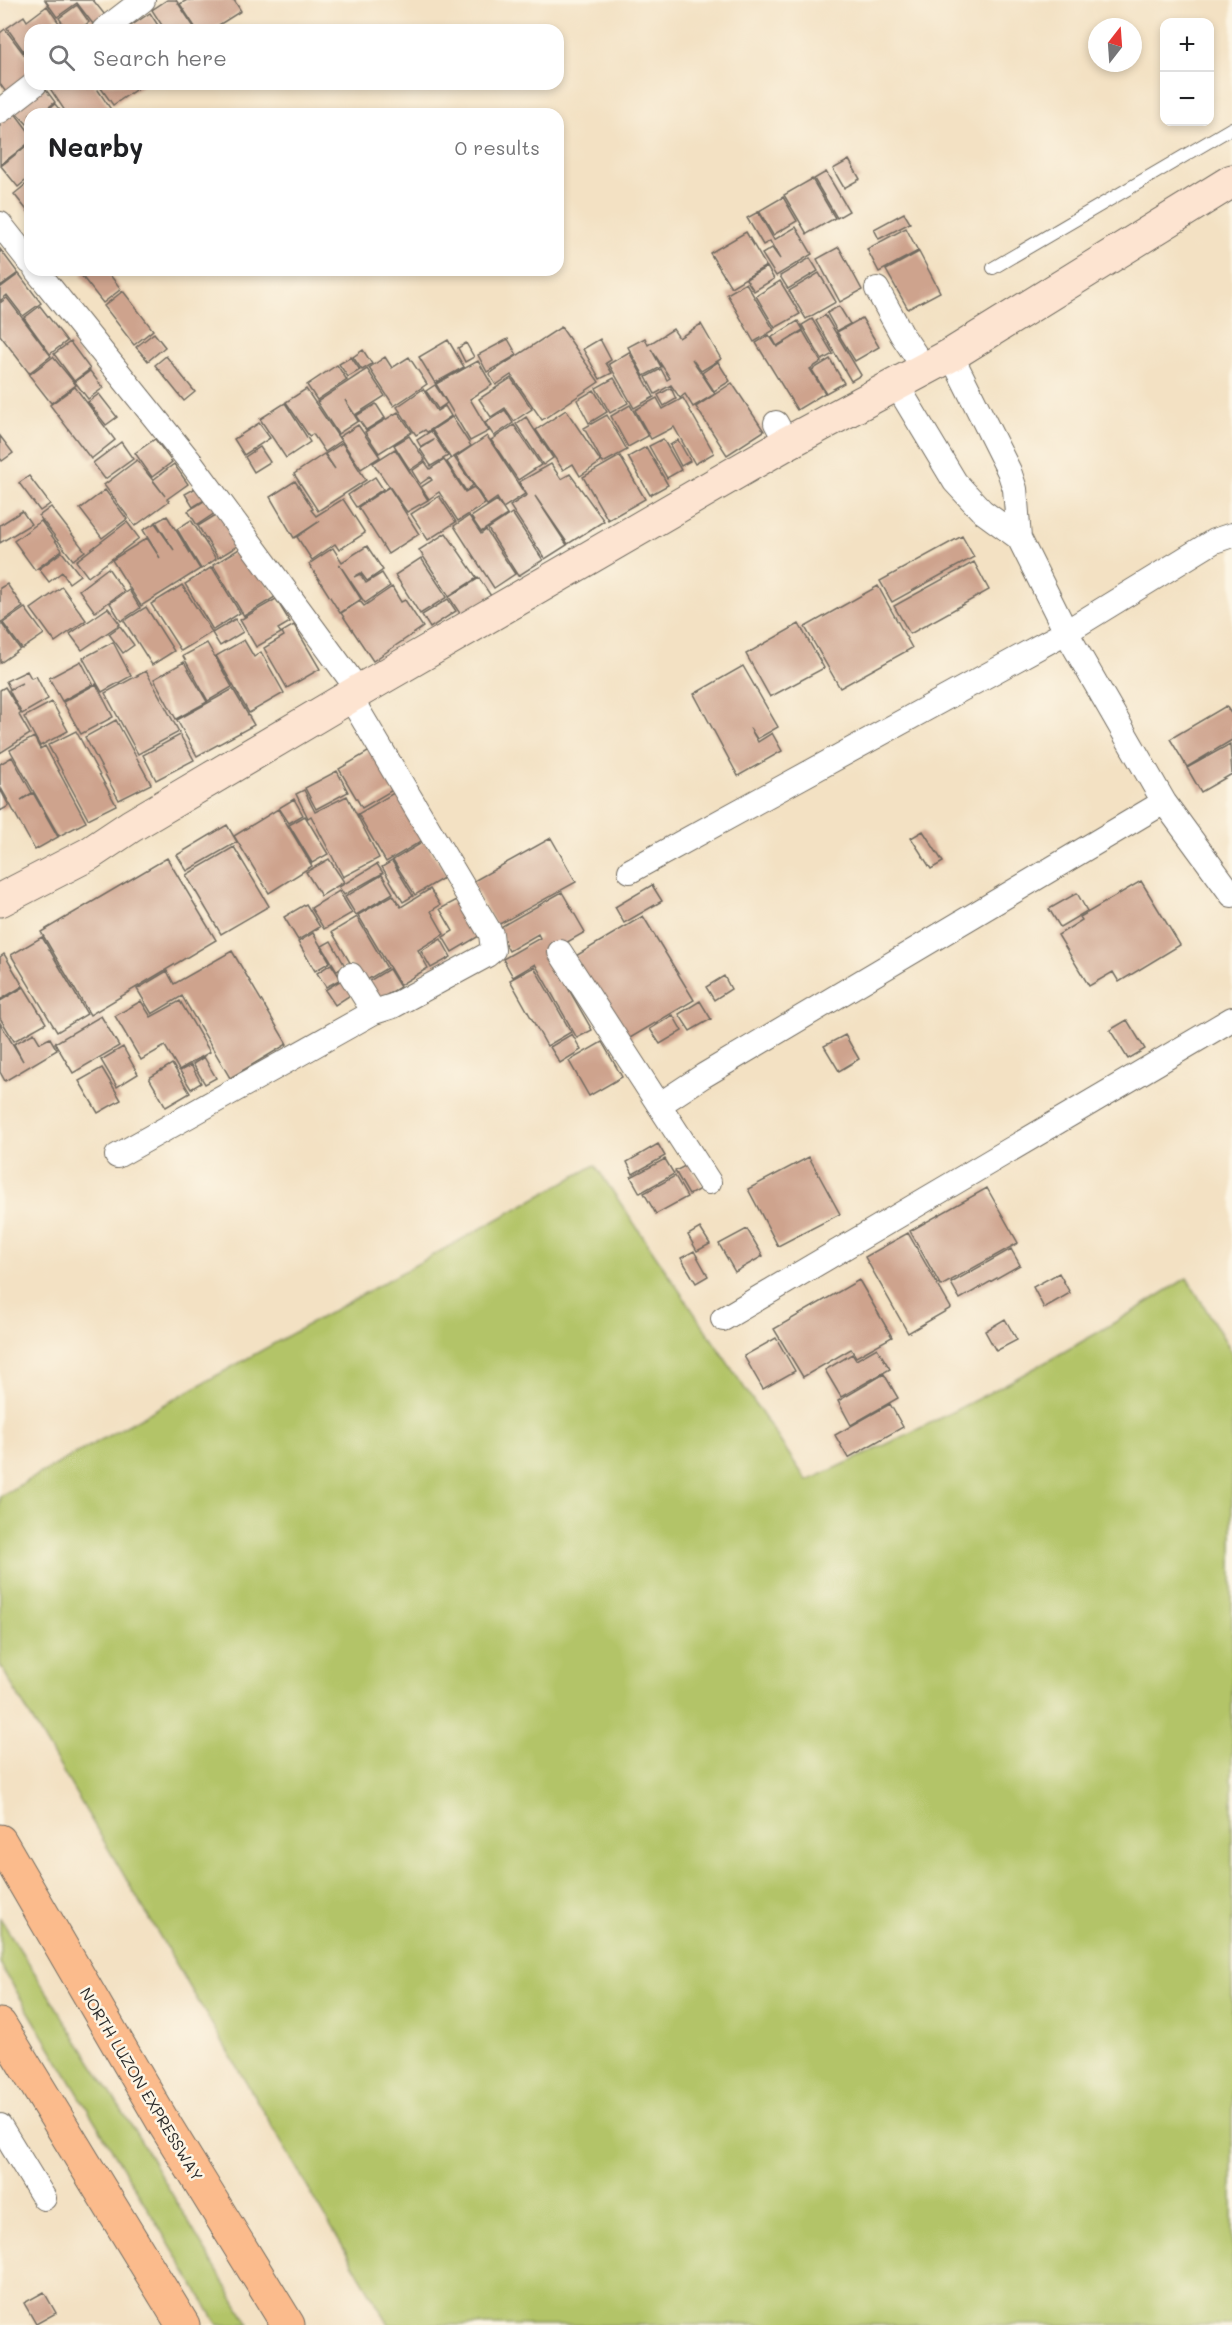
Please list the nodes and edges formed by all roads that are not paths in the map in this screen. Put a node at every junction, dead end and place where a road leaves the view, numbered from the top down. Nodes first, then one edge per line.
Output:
1 (143, 0) edge
2 (112, 24) edge
3 (27, 90) edge
4 (0, 111) edge
5 (1232, 128) edge
6 (1232, 181) edge
7 (0, 224) edge
8 (24, 254) edge
9 (993, 268) dead end
10 (41, 276) edge
11 (877, 289) dead end
12 (938, 362) junction
13 (896, 384) junction
14 (1232, 535) edge
15 (1018, 538) junction
16 (1066, 632) junction
17 (354, 694) junction
18 (1164, 802) junction
19 (630, 872) dead end
20 (1232, 896) edge
21 (0, 900) edge
22 (560, 952) dead end
23 (351, 975) dead end
24 (374, 1012) junction
25 (1232, 1018) edge
26 (659, 1105) junction
27 (117, 1156) dead end
28 (709, 1182) dead end
29 (723, 1319) dead end
30 (0, 1841) edge
31 (0, 2025) edge
32 (0, 2126) edge
33 (44, 2198) dead end
34 (183, 2325) edge
35 (288, 2325) edge

1 - 2 street
3 - 4 street
5 - 9 lane
6 - 12 main road
7 - 8 street
10 - 17 street
11 - 12 street
12 - 13 main road
12 - 15 street
13 - 15 street
13 - 17 main road
14 - 16 street
15 - 16 street
16 - 18 street
16 - 19 street
17 - 21 main road
17 - 24 street
18 - 20 street
18 - 26 street
22 - 26 street
23 - 24 street
24 - 27 street
25 - 29 street
26 - 28 street
30 - 35 highway, NORTH LUZON EXPRESSWAY
31 - 34 highway
32 - 33 street

